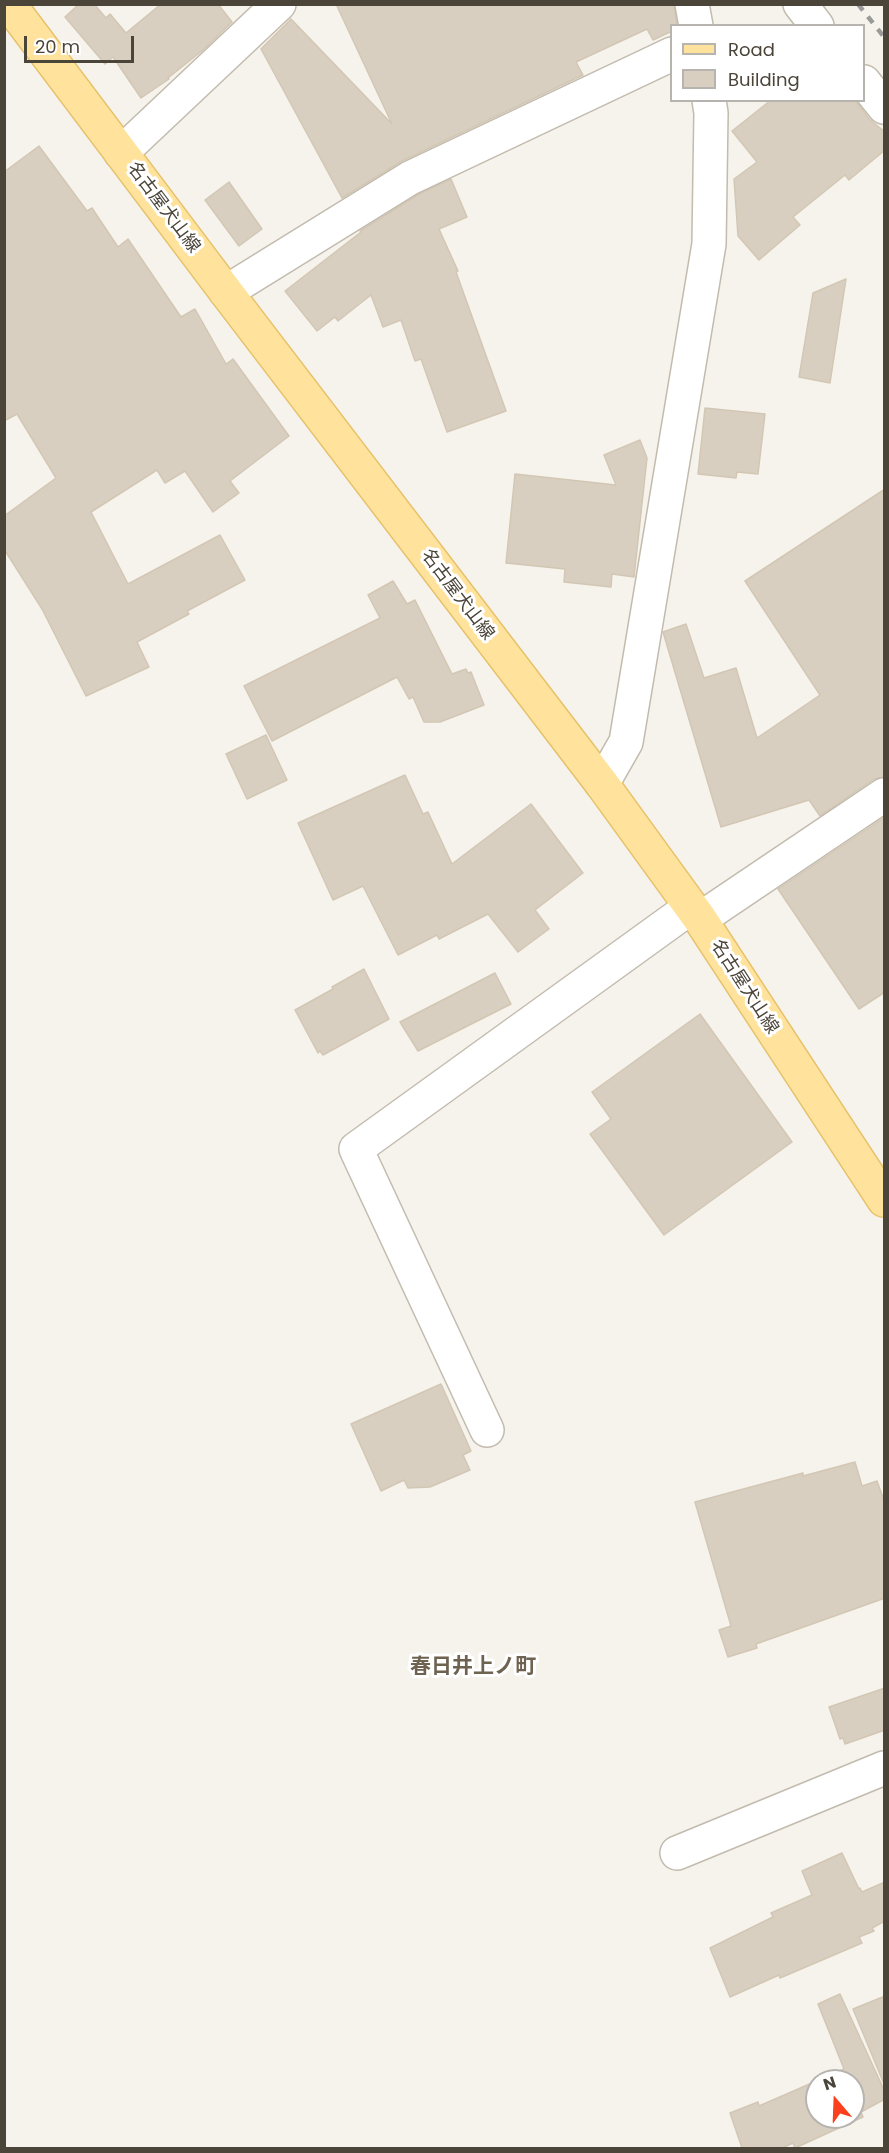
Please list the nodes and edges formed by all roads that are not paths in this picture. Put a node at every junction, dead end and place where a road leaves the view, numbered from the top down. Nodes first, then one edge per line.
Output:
1 (9, 4) edge
2 (279, 4) edge
3 (692, 4) edge
4 (800, 4) edge
5 (696, 24) edge
6 (816, 24) edge
7 (670, 55) edge
8 (865, 83) edge
9 (709, 102) edge
10 (885, 107) edge
11 (121, 153) junction
12 (225, 292) junction
13 (602, 784) junction
14 (885, 795) edge
15 (696, 913) junction
16 (885, 1200) edge
17 (487, 1430) dead end
18 (885, 1768) edge
19 (677, 1853) dead end

1 - 11 main road, 名古屋犬山線
2 - 11 street
3 - 5 street
4 - 6 street
7 - 12 street
8 - 10 street
9 - 13 street
11 - 12 main road, 名古屋犬山線
12 - 13 main road, 名古屋犬山線
13 - 15 main road, 名古屋犬山線
14 - 15 street
15 - 16 main road, 名古屋犬山線
15 - 17 street
18 - 19 street

